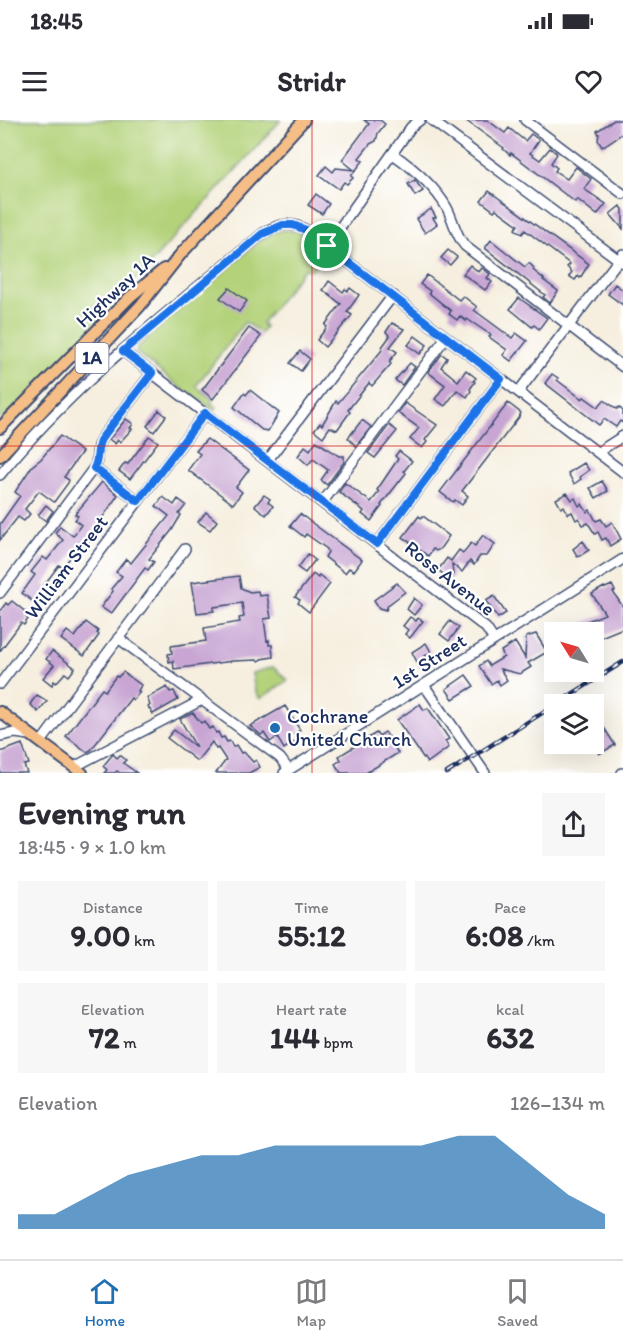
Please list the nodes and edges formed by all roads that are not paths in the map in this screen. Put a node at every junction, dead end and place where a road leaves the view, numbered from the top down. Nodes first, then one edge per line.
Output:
1 (304, 120) edge
2 (431, 120) edge
3 (525, 120) edge
4 (419, 121) edge
5 (393, 153) junction
6 (623, 194) edge
7 (327, 246) junction
8 (180, 255) junction
9 (622, 259) edge
10 (394, 296) junction
11 (569, 326) junction
12 (446, 337) junction
13 (123, 351) junction
14 (623, 367) edge
15 (152, 373) junction
16 (501, 379) junction
17 (519, 391) junction
18 (205, 413) junction
19 (0, 428) edge
20 (623, 436) edge
21 (598, 452) junction
22 (0, 456) edge
23 (267, 461) junction
24 (94, 468) junction
25 (623, 472) edge
26 (0, 475) edge
27 (138, 501) junction
28 (322, 503) junction
29 (377, 544) junction
30 (185, 549) dead end
31 (623, 559) edge
32 (0, 593) edge
33 (118, 638) junction
34 (494, 640) junction
35 (0, 684) edge
36 (424, 685) junction
37 (202, 700) junction
38 (0, 712) edge
39 (0, 736) edge
40 (37, 739) junction
41 (78, 770) edge
42 (286, 772) edge
43 (485, 773) edge

1 - 8 main road, Highway 1A / 1A
2 - 9 street
3 - 6 street
4 - 5 street
5 - 7 street
5 - 11 street
7 - 10 street
7 - 13 street
8 - 19 main road, Highway 1A / 1A
8 - 22 main road, Highway 1A / 1A
9 - 11 street
10 - 12 street
10 - 23 street
11 - 14 street
11 - 17 street
12 - 16 street
12 - 28 street
13 - 15 street, Ross Avenue
13 - 26 street
15 - 18 street, Ross Avenue
15 - 24 street
16 - 17 street
16 - 29 street
17 - 21 street
18 - 23 street, Ross Avenue
18 - 27 street, William Street
20 - 21 street
21 - 25 street
23 - 28 street, Ross Avenue
24 - 27 street
24 - 32 street
27 - 35 street, William Street
28 - 29 street, Ross Avenue
29 - 34 street, Ross Avenue
30 - 33 street
31 - 34 street, 1st Street
33 - 37 street
33 - 40 street
34 - 36 street, 1st Street
36 - 42 street, 1st Street
36 - 43 street
37 - 41 street
37 - 42 street
38 - 40 main road
39 - 40 street
40 - 41 main road

